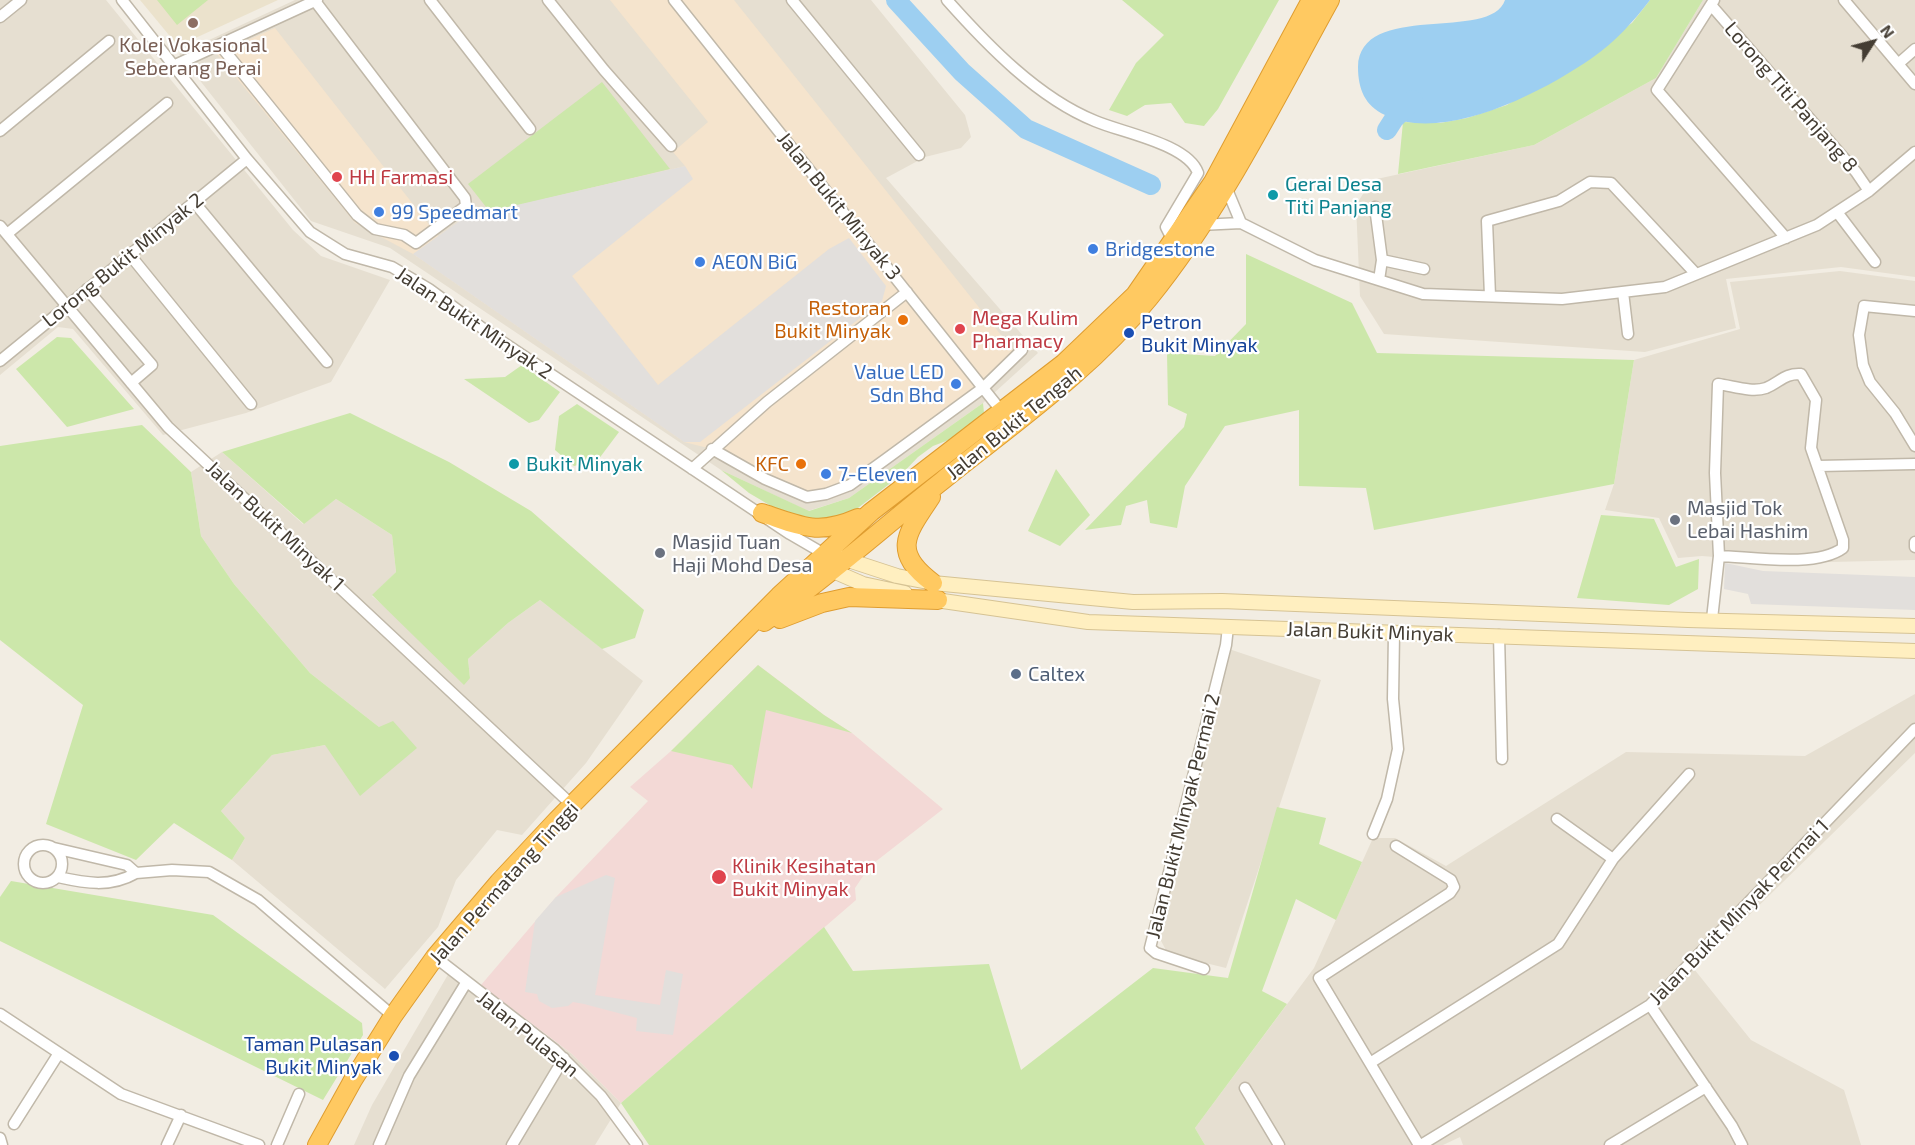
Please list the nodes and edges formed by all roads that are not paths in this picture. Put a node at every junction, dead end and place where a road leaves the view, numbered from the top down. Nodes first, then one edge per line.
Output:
1 (21, 0) edge
2 (122, 0) edge
3 (316, 0) edge
4 (429, 0) edge
5 (548, 0) edge
6 (674, 0) edge
7 (792, 0) edge
8 (947, 0) edge
9 (1311, 0) edge
10 (1330, 0) edge
11 (1844, 0) edge
12 (1713, 2) edge
13 (0, 17) edge
14 (109, 41) dead end
15 (220, 45) junction
16 (1915, 49) edge
17 (1898, 64) junction
18 (173, 66) junction
19 (1915, 84) edge
20 (167, 103) dead end
21 (530, 129) dead end
22 (0, 132) edge
23 (671, 146) dead end
24 (919, 155) dead end
25 (1914, 155) edge
26 (247, 159) junction
27 (1226, 184) junction
28 (1869, 191) junction
29 (194, 202) junction
30 (1375, 207) dead end
31 (1837, 212) junction
32 (1241, 223) junction
33 (1200, 225) junction
34 (3, 230) edge
35 (1176, 237) junction
36 (1786, 238) junction
37 (130, 255) junction
38 (1382, 260) junction
39 (1875, 262) dead end
40 (1424, 268) dead end
41 (1696, 274) junction
42 (1378, 280) junction
43 (87, 289) junction
44 (907, 292) junction
45 (1623, 292) junction
46 (1490, 296) junction
47 (67, 306) junction
48 (1915, 311) edge
49 (1628, 334) dead end
50 (1022, 350) dead end
51 (0, 361) edge
52 (327, 362) dead end
53 (131, 383) junction
54 (983, 388) junction
55 (251, 404) dead end
56 (1003, 413) junction
57 (1915, 447) edge
58 (712, 449) junction
59 (1915, 464) edge
60 (1818, 466) junction
61 (692, 469) junction
62 (941, 481) junction
63 (762, 513) junction
64 (871, 513) junction
65 (1719, 556) junction
66 (848, 559) junction
67 (825, 563) junction
68 (935, 592) junction
69 (1468, 611) junction
70 (1499, 612) junction
71 (1712, 619) junction
72 (1915, 626) edge
73 (1228, 627) junction
74 (1394, 633) junction
75 (1470, 635) junction
76 (1499, 635) junction
77 (726, 649) junction
78 (1915, 651) edge
79 (1915, 729) edge
80 (1502, 759) dead end
81 (1689, 774) dead end
82 (572, 805) junction
83 (1557, 819) dead end
84 (1374, 834) dead end
85 (1396, 846) dead end
86 (54, 848) junction
87 (1613, 859) junction
88 (136, 873) junction
89 (58, 877) junction
90 (435, 957) junction
91 (1204, 969) dead end
92 (466, 983) junction
93 (1650, 1005) junction
94 (0, 1014) edge
95 (393, 1016) junction
96 (59, 1053) junction
97 (564, 1059) junction
98 (1370, 1063) junction
99 (1706, 1087) junction
100 (1245, 1088) dead end
101 (299, 1094) dead end
102 (181, 1115) junction
103 (14, 1124) dead end
104 (0, 1138) edge
105 (2, 1145) edge
106 (167, 1145) edge
107 (259, 1145) edge
108 (277, 1145) edge
109 (317, 1145) edge
110 (379, 1145) edge
111 (512, 1145) edge
112 (637, 1145) edge
113 (1279, 1145) edge
114 (1420, 1145) edge
115 (1610, 1145) edge
116 (1742, 1145) edge

1 - 13 street
2 - 18 street, Jalan Bukit Minyak 2
3 - 15 street
3 - 15 street, Jalan Bukit Minyak 2
4 - 21 street
5 - 23 street
6 - 44 street, Jalan Bukit Minyak 3
7 - 24 street
8 - 35 street
9 - 35 highway, Jalan Bukit Tengah
10 - 27 highway, Jalan Bukit Tengah
11 - 17 street
12 - 28 street, Lorong Titi Panjang 8
12 - 36 street
14 - 22 street
15 - 18 street
16 - 17 street
17 - 19 street
18 - 26 street, Jalan Bukit Minyak 2
20 - 34 street
25 - 28 street
26 - 29 street, Lorong Bukit Minyak 2
26 - 61 street, Jalan Bukit Minyak 2
27 - 32 street
27 - 33 highway, Jalan Bukit Tengah
28 - 31 street
29 - 37 street, Lorong Bukit Minyak 2
29 - 52 street
30 - 38 street
31 - 36 street
31 - 39 street
32 - 33 street
32 - 42 street
33 - 62 highway, Jalan Bukit Tengah
34 - 47 street, Jalan Bukit Minyak 1
35 - 56 highway, Jalan Bukit Tengah
36 - 41 street
37 - 43 street, Lorong Bukit Minyak 2
37 - 55 street
38 - 40 street
38 - 42 street
41 - 45 street
41 - 46 street
42 - 46 street
43 - 47 street, Lorong Bukit Minyak 2
43 - 53 street
44 - 54 street, Jalan Bukit Minyak 3
44 - 58 street
45 - 46 street
45 - 49 street
47 - 51 street, Lorong Bukit Minyak 2
47 - 53 street, Jalan Bukit Minyak 1
48 - 57 street
50 - 54 street
53 - 82 street, Jalan Bukit Minyak 1
54 - 56 street, Jalan Bukit Minyak 3
54 - 58 street
56 - 64 highway, Jalan Bukit Tengah
58 - 61 street
59 - 60 street
60 - 65 street
60 - 65 street
61 - 63 street, Jalan Bukit Minyak 2
62 - 66 highway, Jalan Bukit Tengah
62 - 68 highway
63 - 64 highway
63 - 67 street, Jalan Bukit Minyak 2
64 - 67 highway, Jalan Bukit Tengah
65 - 71 street
66 - 67 highway, Jalan Bukit Tengah
66 - 68 main road, Jalan Bukit Minyak
67 - 68 main road, Jalan Bukit Minyak
67 - 77 highway, Jalan Bukit Tengah
68 - 69 main road, Jalan Bukit Minyak
68 - 73 main road, Jalan Bukit Minyak
68 - 77 highway
69 - 70 main road, Jalan Bukit Minyak
69 - 75 main road
70 - 71 main road, Jalan Bukit Minyak
70 - 76 main road
71 - 72 main road, Jalan Bukit Minyak
73 - 74 main road, Jalan Bukit Minyak
73 - 91 street, Jalan Bukit Minyak Permai 2
74 - 75 main road, Jalan Bukit Minyak
74 - 84 street
75 - 76 main road, Jalan Bukit Minyak
76 - 78 main road, Jalan Bukit Minyak
76 - 80 street
77 - 82 highway, Jalan Permatang Tinggi
79 - 93 street, Jalan Bukit Minyak Permai 1
81 - 87 street
82 - 90 highway, Jalan Permatang Tinggi
83 - 87 street
85 - 98 street
86 - 88 street
86 - 89 street
86 - 89 street
87 - 98 street
88 - 89 street
88 - 95 street
90 - 92 street, Jalan Pulasan
90 - 95 highway, Jalan Permatang Tinggi
92 - 97 street, Jalan Pulasan
92 - 110 street
93 - 99 street
93 - 114 street, Jalan Bukit Minyak Permai 1
94 - 96 street
95 - 109 highway, Jalan Permatang Tinggi
96 - 102 street
96 - 103 street
97 - 111 street
97 - 112 street, Jalan Pulasan
98 - 114 street
99 - 115 street
99 - 116 street
100 - 113 street
101 - 108 street
102 - 106 street
102 - 107 street
104 - 105 street

